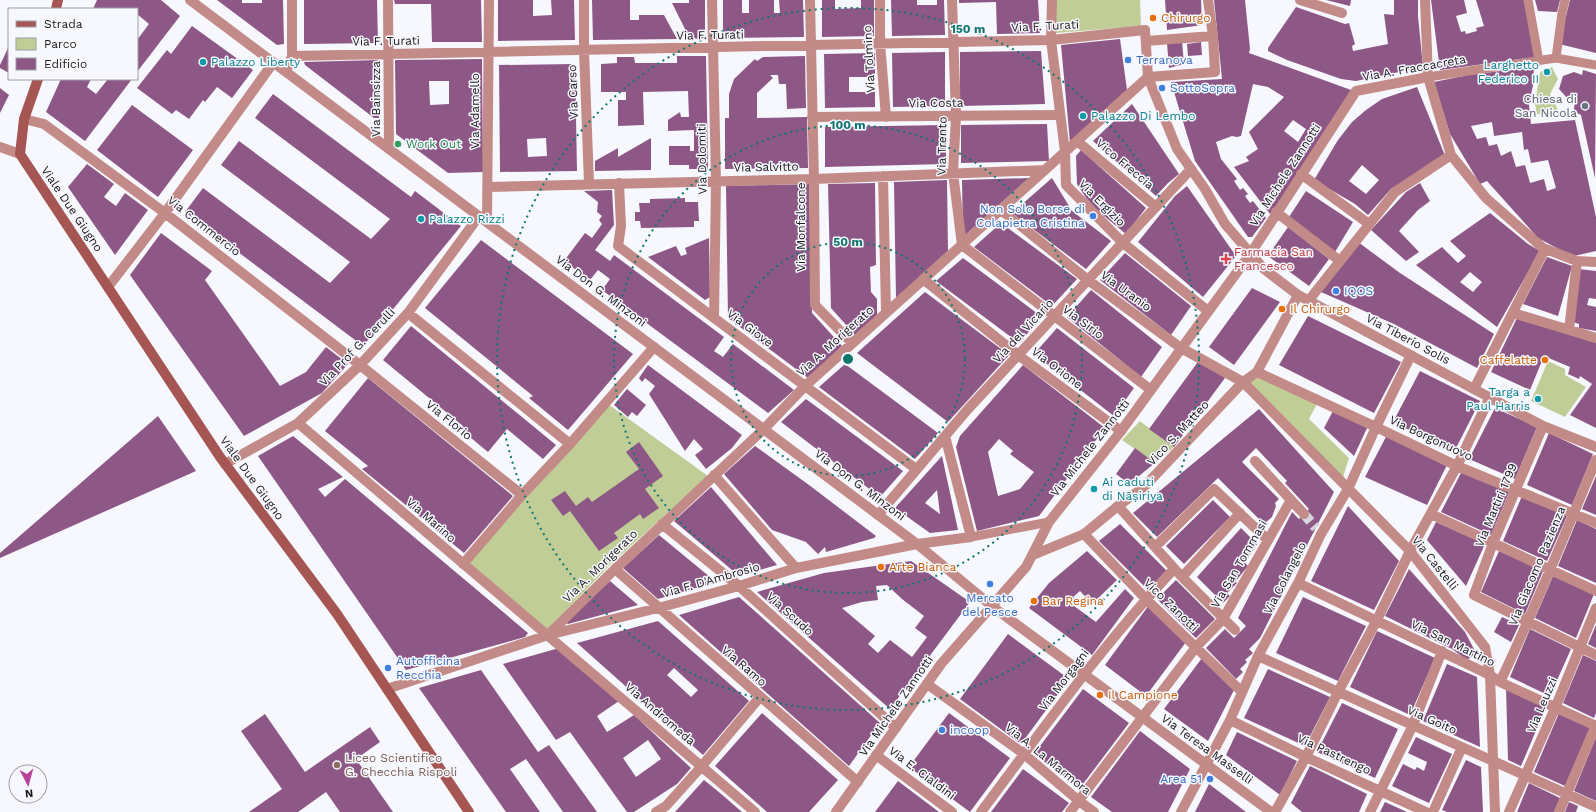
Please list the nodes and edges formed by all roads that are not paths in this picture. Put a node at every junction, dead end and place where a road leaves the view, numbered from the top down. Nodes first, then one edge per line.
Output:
1 (190, 0) edge
2 (292, 0) edge
3 (388, 0) edge
4 (488, 0) edge
5 (584, 0) edge
6 (712, 0) edge
7 (810, 0) edge
8 (880, 0) edge
9 (952, 0) edge
10 (1052, 0) edge
11 (1208, 0) edge
12 (1300, 0) edge
13 (1426, 0) edge
14 (1528, 0) edge
15 (1566, 0) edge
16 (1342, 13) dead end
17 (1145, 30) joint
18 (1213, 36) junction
19 (1051, 40) junction
20 (1146, 41) junction
21 (952, 42) junction
22 (880, 43) junction
23 (811, 44) junction
24 (713, 48) junction
25 (584, 50) junction
26 (488, 52) junction
27 (388, 54) junction
28 (292, 56) junction
29 (1556, 58) junction
30 (1539, 62) junction
31 (273, 63) junction
32 (1596, 65) edge
33 (286, 72) junction
34 (1148, 77) junction
35 (1428, 77) junction
36 (38, 80) edge
37 (1356, 91) joint
38 (1060, 115) junction
39 (886, 116) junction
40 (956, 116) junction
41 (812, 117) junction
42 (24, 119) junction
43 (1077, 141) junction
44 (0, 147) edge
45 (389, 149) junction
46 (1065, 152) junction
47 (20, 154) junction
48 (1451, 155) junction
49 (1191, 169) junction
50 (1045, 170) junction
51 (953, 174) junction
52 (1301, 174) junction
53 (883, 176) junction
54 (814, 179) junction
55 (716, 181) junction
56 (619, 183) junction
57 (589, 184) junction
58 (488, 187) junction
59 (1156, 207) junction
60 (1000, 210) junction
61 (1276, 212) junction
62 (165, 213) junction
63 (483, 219) junction
64 (1369, 224) junction
65 (1123, 243) junction
66 (962, 245) junction
67 (1545, 249) junction
68 (1250, 253) junction
69 (1340, 261) junction
70 (1577, 261) junction
71 (1596, 262) edge
72 (923, 280) junction
73 (1088, 280) junction
74 (108, 287) junction
75 (1298, 295) junction
76 (1308, 300) junction
77 (1208, 311) junction
78 (886, 312) junction
79 (408, 313) junction
80 (1513, 313) junction
81 (1054, 316) junction
82 (714, 318) junction
83 (1569, 330) junction
84 (1596, 338) edge
85 (852, 343) junction
86 (654, 347) junction
87 (1181, 348) junction
88 (1018, 355) junction
89 (1411, 355) junction
90 (360, 366) junction
91 (1257, 372) junction
92 (1243, 382) junction
93 (805, 386) junction
94 (1474, 389) junction
95 (1151, 390) junction
96 (1490, 397) junction
97 (298, 423) junction
98 (1543, 426) junction
99 (1376, 427) junction
100 (764, 430) junction
101 (1121, 431) junction
102 (945, 436) junction
103 (570, 444) junction
104 (1596, 447) edge
105 (1596, 460) edge
106 (1255, 461) dead end
107 (225, 464) junction
108 (1457, 466) junction
109 (916, 469) junction
110 (714, 475) junction
111 (1348, 489) junction
112 (1516, 490) junction
113 (522, 495) junction
114 (1291, 500) junction
115 (1118, 506) junction
116 (1240, 513) junction
117 (878, 514) junction
118 (1304, 514) tunnel mouth
119 (1431, 514) junction
120 (1573, 514) junction
121 (1049, 522) junction
122 (1596, 523) edge
123 (662, 524) junction
124 (1084, 534) junction
125 (971, 537) junction
126 (1268, 540) junction
127 (1493, 543) junction
128 (917, 544) junction
129 (1155, 547) junction
130 (1410, 551) junction
131 (1033, 556) junction
132 (463, 564) junction
133 (796, 568) junction
134 (615, 569) junction
135 (1174, 569) junction
136 (1549, 569) junction
137 (1182, 577) junction
138 (1298, 583) junction
139 (739, 586) junction
140 (1596, 591) edge
141 (1146, 599) junction
142 (993, 606) junction
143 (658, 608) junction
144 (1596, 608) edge
145 (1223, 619) junction
146 (1377, 620) junction
147 (1528, 622) junction
148 (1235, 630) dead end
149 (548, 635) junction
150 (1196, 647) junction
151 (1580, 647) junction
152 (1442, 651) junction
153 (1596, 655) edge
154 (1258, 656) junction
155 (1084, 674) junction
156 (1490, 674) junction
157 (1500, 682) junction
158 (927, 684) junction
159 (387, 689) junction
160 (1242, 692) junction
161 (1338, 692) junction
162 (760, 697) junction
163 (1556, 706) junction
164 (1143, 718) junction
165 (1230, 720) junction
166 (1413, 726) junction
167 (1596, 726) edge
168 (896, 728) junction
169 (1462, 747) junction
170 (1024, 754) junction
171 (876, 756) junction
172 (1306, 757) junction
173 (1493, 761) junction
174 (1206, 764) junction
175 (701, 767) junction
176 (1525, 776) junction
177 (858, 782) junction
178 (1381, 790) junction
179 (1567, 793) junction
180 (1079, 801) junction
181 (1596, 807) edge
182 (469, 812) edge
183 (656, 812) edge
184 (755, 812) edge
185 (836, 812) edge
186 (952, 812) edge
187 (981, 812) edge
188 (1070, 812) edge
189 (1094, 812) edge
190 (1181, 812) edge
191 (1271, 812) edge
192 (1275, 812) edge
193 (1370, 812) edge
194 (1426, 812) edge
195 (1433, 812) edge
196 (1495, 812) edge
197 (1509, 812) edge
198 (1559, 812) edge

1 - 31 street, Via Don G. Minzoni
2 - 28 street
3 - 27 street, Via Bainsizza
4 - 26 street, Via Adamello
5 - 25 street, Via Carso
6 - 24 street, Via Dolomiti
7 - 23 street, Via Monfalcone
8 - 22 street, Via Tolmino
9 - 21 street, Via Trento
10 - 19 street, Via Ergizio
11 - 18 street
12 - 16 street
13 - 35 street
14 - 30 street
15 - 29 street
17 - 19 street, Via F. Turati
17 - 20 street, Via Tiberio Solis
18 - 20 street
18 - 34 street
19 - 21 street, Via F. Turati
19 - 38 street, Via Ergizio
20 - 34 street, Via Tiberio Solis
21 - 22 street, Via F. Turati
21 - 40 street, Via Trento
22 - 23 street, Via F. Turati
22 - 39 street, Via Tolmino
23 - 24 street, Via F. Turati
23 - 41 street, Via Monfalcone
24 - 25 street, Via F. Turati
24 - 55 street, Via Dolomiti
25 - 26 street, Via F. Turati
25 - 57 street, Via Carso
26 - 27 street, Via F. Turati
26 - 58 street, Via Adamello
27 - 28 street, Via F. Turati
27 - 45 street, Via Bainsizza
28 - 33 street
29 - 30 street, Via A. Fraccacreta
29 - 32 street, Via A. Fraccacreta
30 - 35 street, Via A. Fraccacreta
31 - 33 street, Via Don G. Minzoni
31 - 62 street
33 - 45 street, Via Don G. Minzoni
34 - 43 street, Via A. Morigerato
34 - 49 street, Via Tiberio Solis
35 - 37 street, Via A. Fraccacreta
35 - 48 street
36 - 42 main road
37 - 52 street, Via Michele Zannotti
38 - 40 street, Via Costa
38 - 46 street, Via Ergizio
39 - 40 street, Via Costa
39 - 41 street, Via Costa
40 - 51 street, Via Trento
41 - 54 street, Via Monfalcone
42 - 47 main road
42 - 62 street, Via Commercio
43 - 46 street, Via A. Morigerato
43 - 59 street, Vico Freccia
44 - 47 street
45 - 63 street, Via Don G. Minzoni
46 - 50 street, Via A. Morigerato
46 - 65 street, Via Ergizio
47 - 74 main road, Viale Due Giugno
48 - 64 street
48 - 67 street
49 - 59 street, Via del Vicario
49 - 68 street, Via Tiberio Solis
50 - 51 street, Via Salvitto
50 - 60 street, Via A. Morigerato
51 - 53 street, Via Salvitto
51 - 66 street, Via Trento
52 - 61 street, Via Michele Zannotti
52 - 64 street
53 - 54 street, Via Salvitto
53 - 78 street
54 - 55 street, Via Salvitto
54 - 85 street, Via Monfalcone
55 - 56 street, Via Salvitto
55 - 82 street, Via Dolomiti
56 - 57 street, Via Salvitto
56 - 82 street, Via Giove
57 - 58 street, Via Salvitto
58 - 63 street, Via Adamello
59 - 65 street, Via del Vicario
60 - 66 street, Via A. Morigerato
60 - 73 street, Via Uranio
61 - 68 street, Via Michele Zannotti
61 - 69 street
62 - 74 street
62 - 90 street, Via Commercio
63 - 79 street, Via Prof G. Cerulli
63 - 86 street, Via Don G. Minzoni
64 - 69 street
65 - 73 street, Via del Vicario
65 - 77 street, Via Ergizio
66 - 72 street, Via A. Morigerato
66 - 81 street, Via Sirio
67 - 70 street
67 - 80 street
68 - 75 street, Via Tiberio Solis
68 - 77 street, Via Michele Zannotti
69 - 76 street
70 - 71 street
70 - 83 street
72 - 78 street, Via A. Morigerato
72 - 88 street, Via Orione
73 - 81 street, Via del Vicario
73 - 87 street, Via Uranio
74 - 107 main road, Viale Due Giugno
75 - 76 street, Via Tiberio Solis
75 - 91 street
76 - 89 street, Via Tiberio Solis
77 - 87 street, Via Michele Zannotti
78 - 85 street, Via A. Morigerato
79 - 90 street, Via Prof G. Cerulli
79 - 103 street
80 - 83 street
80 - 94 street
81 - 88 street, Via del Vicario
81 - 95 street, Via Sirio
82 - 93 street, Via Giove
83 - 84 street
85 - 93 street, Via A. Morigerato
86 - 100 street, Via Don G. Minzoni
86 - 103 street
87 - 92 street, Via Uranio
87 - 95 street, Via Michele Zannotti
88 - 101 street, Via Orione
88 - 102 street, Via del Vicario
89 - 94 street, Via Tiberio Solis
89 - 99 street, Via Colangelo
90 - 97 street, Via Prof G. Cerulli
90 - 113 street, Via Florio
91 - 92 street, Vico S. Matteo
91 - 99 street, Via Borgonuovo
92 - 111 street, Via Castelli
92 - 115 street, Vico S. Matteo
93 - 100 street, Via A. Morigerato
93 - 109 street, Via Giove
94 - 96 street, Via Tiberio Solis
95 - 101 street, Via Michele Zannotti
96 - 98 street, Via Tiberio Solis
96 - 108 street
97 - 107 street, Via Prof G. Cerulli
97 - 132 street, Via Marino
98 - 104 street, Via Tiberio Solis
98 - 112 street, Via Martiri 1799
99 - 108 street, Via Borgonuovo
99 - 111 street, Via Colangelo
100 - 110 street, Via A. Morigerato
100 - 117 street, Via Don G. Minzoni
101 - 121 street, Via Michele Zannotti
102 - 109 street, Via del Vicario
102 - 125 street
103 - 113 street
105 - 120 street, Via Giacomo Pazienza
106 - 114 street
107 - 159 main road, Viale Due Giugno
108 - 112 street, Via Borgonuovo
108 - 119 street
109 - 117 street, Via del Vicario
110 - 123 street, Via A. Morigerato
110 - 133 street
111 - 130 street, Via Castelli
111 - 138 street, Via Colangelo
112 - 120 street, Via Borgonuovo
112 - 127 street, Via Martiri 1799
113 - 132 street
114 - 118 street
114 - 126 street, Via San Tommasi
115 - 124 street, Vico S. Matteo
115 - 129 street
116 - 126 street
116 - 129 street
116 - 137 street
117 - 128 street, Via Don G. Minzoni
119 - 127 street
119 - 130 street
120 - 122 street, Via Borgonuovo
120 - 136 street, Via Giacomo Pazienza
121 - 125 street, Via F. D'Ambrosio
121 - 131 street, Via Michele Zannotti
123 - 134 street, Via A. Morigerato
123 - 139 street, Via Scudo
124 - 131 street, Vico S. Matteo
124 - 141 street, Vico Zanotti
125 - 128 street, Via F. D'Ambrosio
126 - 145 street, Via San Tommasi
127 - 136 street
127 - 147 street, Via Martiri 1799
128 - 133 street, Via F. D'Ambrosio
128 - 142 street, Via Don G. Minzoni
129 - 135 street
130 - 146 street
130 - 156 street, Via Castelli
131 - 142 street, Via Michele Zannotti
132 - 149 street, Via Marino
133 - 139 street, Via F. D'Ambrosio
134 - 143 street, Via Ramo
134 - 149 street, Via A. Morigerato
135 - 137 street
135 - 141 street, Via Morgagni
136 - 140 street
136 - 147 street, Via Giacomo Pazienza
137 - 145 street
138 - 146 street, Via San Martino
138 - 154 street, Via Colangelo
139 - 143 street, Via F. D'Ambrosio
139 - 168 street, Via Scudo
141 - 150 street, Vico Zanotti
141 - 155 street, Via Morgagni
142 - 155 street, Via Teresa Masselli
142 - 158 street, Via Michele Zannotti
143 - 149 street, Via F. D'Ambrosio
143 - 162 street, Via Ramo
144 - 151 street, Via Leuzzi
145 - 148 street
145 - 150 street, Via San Tommasi
146 - 152 street, Via San Martino
146 - 161 street
147 - 151 street
147 - 157 street, Via Giacomo Pazienza
149 - 159 street, Via F. D'Ambrosio
149 - 175 street, Via Andromeda
150 - 160 street, Vico Zanotti
150 - 164 street, Via San Tommasi
151 - 153 street
151 - 163 street, Via Leuzzi
152 - 156 street, Via San Martino
152 - 166 street
154 - 160 street, Via Colangelo
154 - 161 street, Via Goito
155 - 164 street, Via Teresa Masselli
155 - 170 street, Via Morgagni
156 - 157 street, Via San Martino
156 - 173 street, Via Castelli
157 - 163 street, Via San Martino
158 - 168 street, Via Michele Zannotti
158 - 170 street, Via A. La Marmora
159 - 182 main road, Viale Due Giugno
160 - 165 street, Via Colangelo
161 - 166 street, Via Goito
161 - 172 street
162 - 175 street
162 - 177 street, Via Ramo
163 - 167 street, Via San Martino
163 - 176 street, Via Leuzzi
164 - 174 street, Via Teresa Masselli
164 - 180 street, Via San Tommasi
165 - 172 street, Via Pastrengo
165 - 174 street, Via Colangelo
166 - 169 street, Via Goito
166 - 178 street
167 - 179 street
168 - 171 street, Via Michele Zannotti
169 - 173 street, Via Goito
169 - 195 street
170 - 180 street, Via A. La Marmora
170 - 187 street, Via Morgagni
171 - 177 street, Via Michele Zannotti
171 - 186 street, Via E. Cialdini
172 - 178 street, Via Pastrengo
172 - 192 street
173 - 176 street, Via Goito
173 - 196 street, Via Castelli
174 - 190 street, Via Colangelo
174 - 191 street, Via Teresa Masselli
175 - 183 street
175 - 184 street, Via Andromeda
176 - 179 street, Via Goito
176 - 197 street, Via Leuzzi
177 - 185 street, Via Michele Zannotti
178 - 193 street
178 - 194 street, Via Pastrengo
179 - 181 street, Via Goito
179 - 198 street
180 - 188 street, Via San Tommasi
180 - 189 street, Via A. La Marmora

